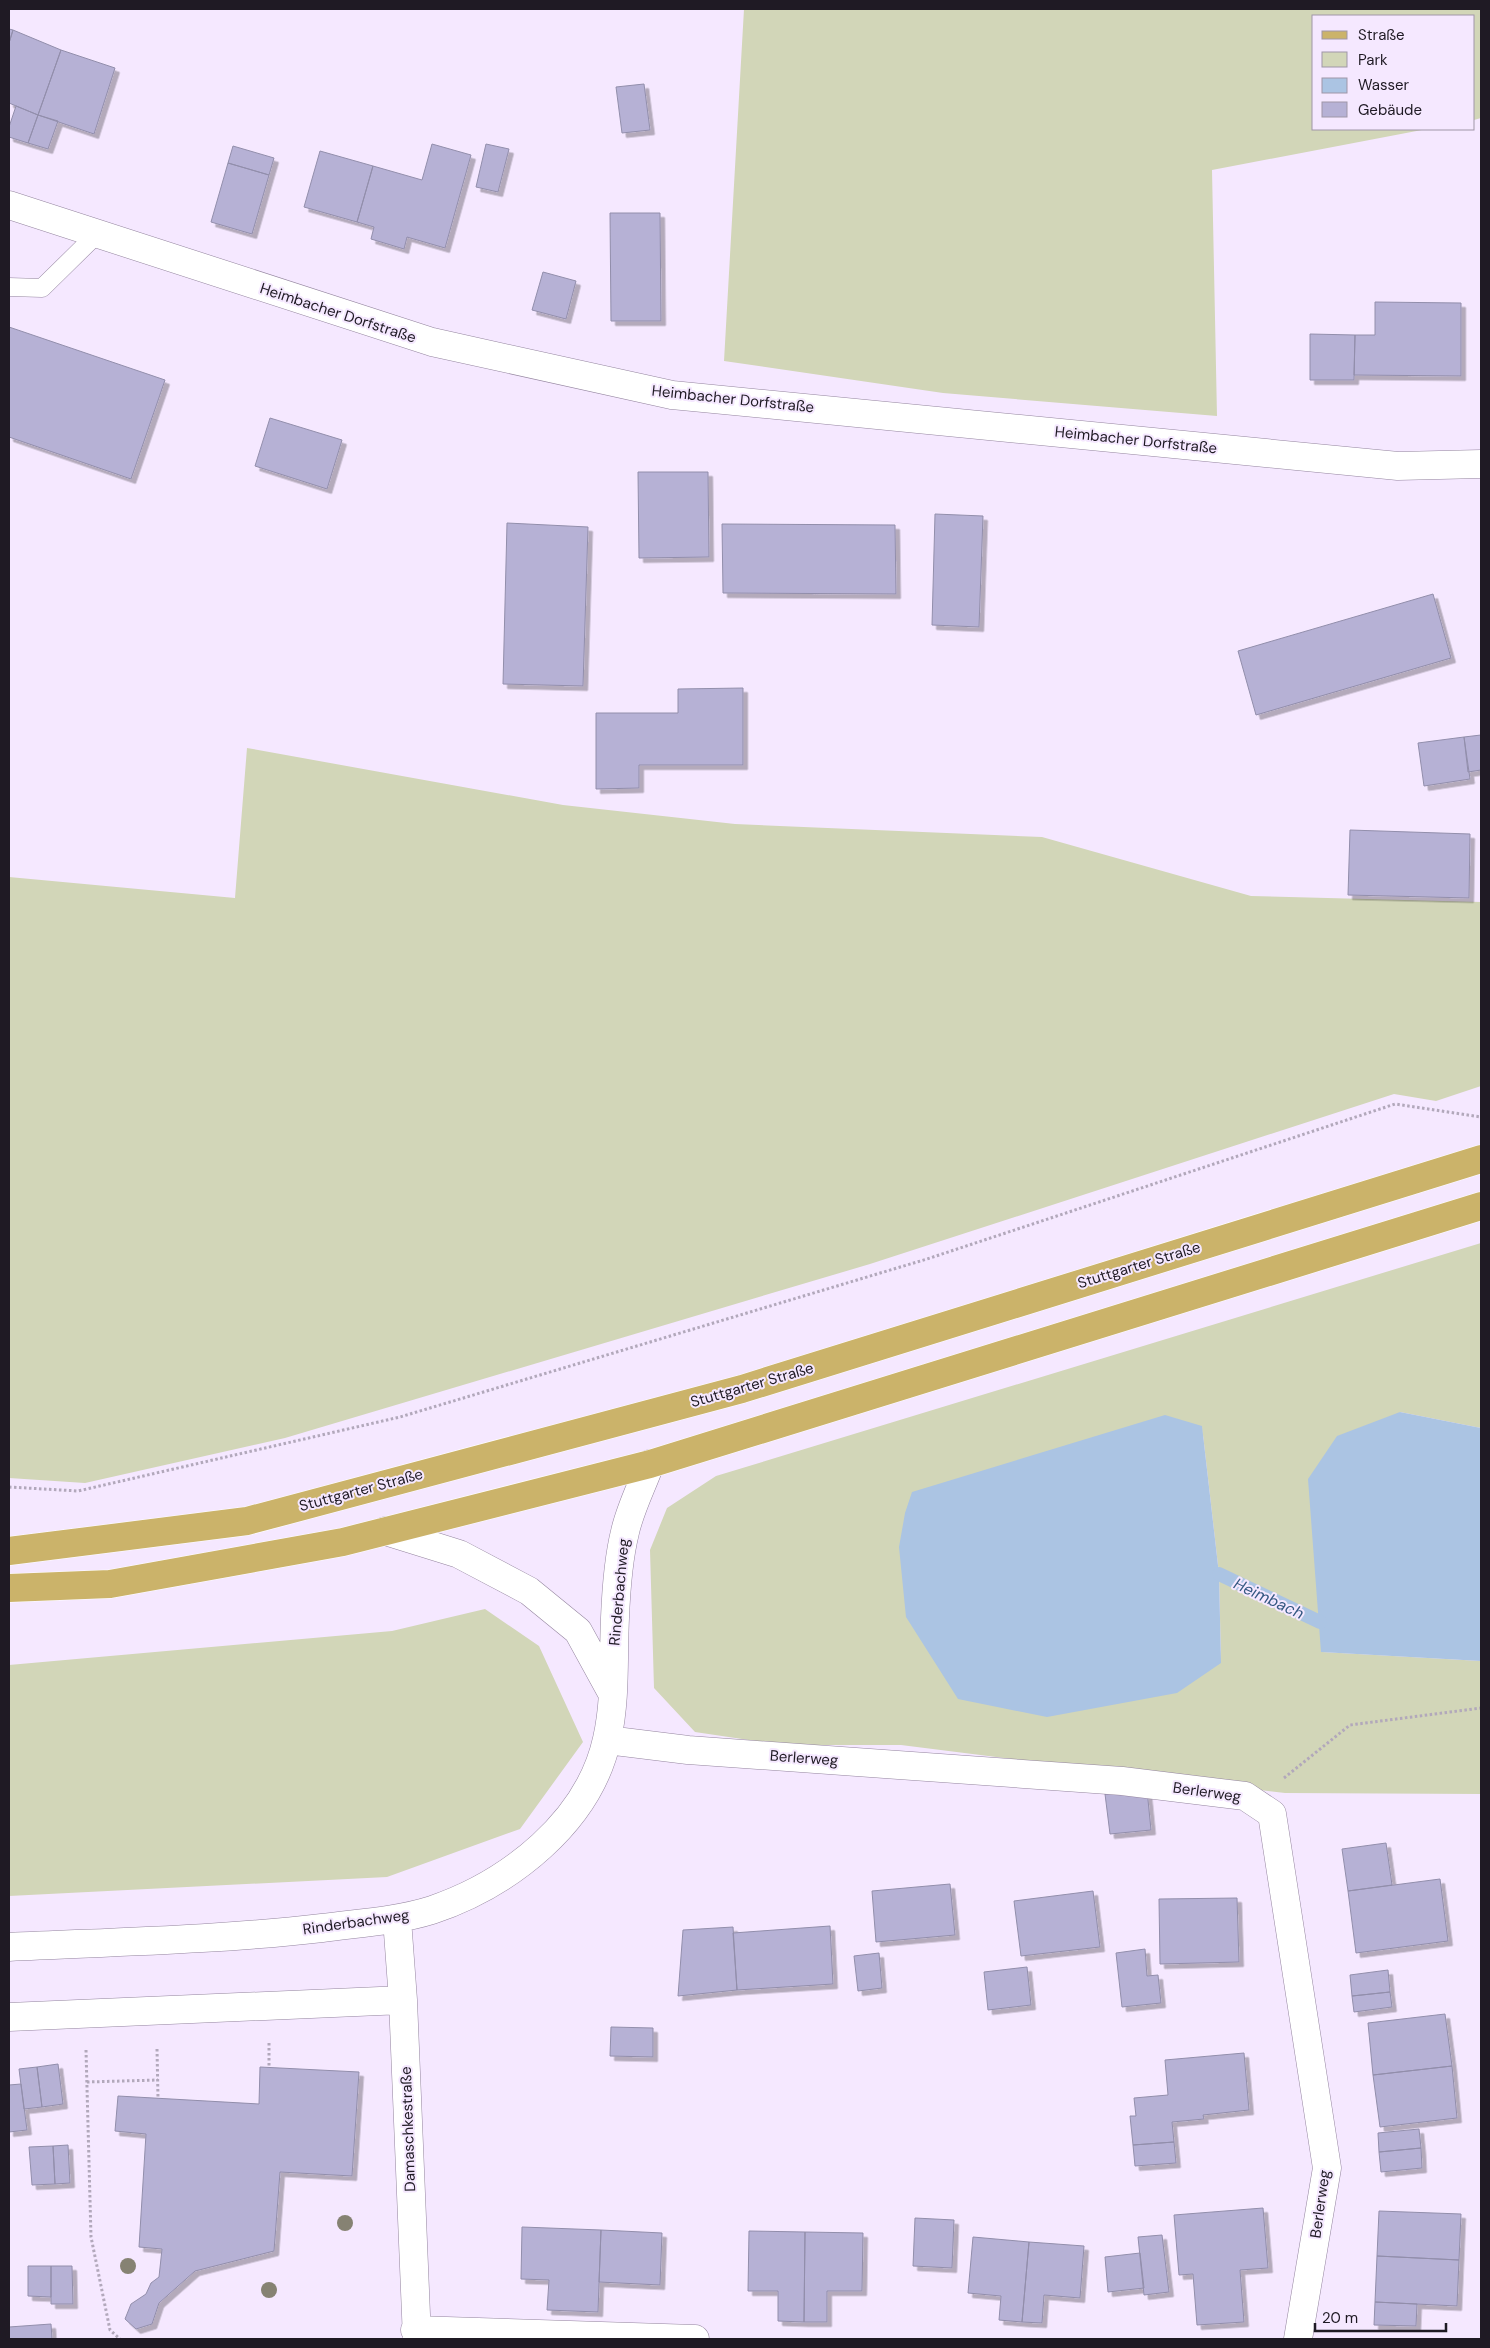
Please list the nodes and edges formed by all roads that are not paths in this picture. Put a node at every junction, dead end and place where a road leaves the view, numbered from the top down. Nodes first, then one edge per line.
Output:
1 (9, 205) edge
2 (97, 234) junction
3 (9, 286) edge
4 (1481, 464) edge
5 (1481, 1158) edge
6 (1481, 1206) edge
7 (650, 1464) junction
8 (385, 1531) junction
9 (9, 1551) edge
10 (9, 1588) edge
11 (613, 1694) junction
12 (607, 1740) junction
13 (397, 1919) junction
14 (9, 1948) edge
15 (403, 2000) junction
16 (9, 2017) edge
17 (416, 2334) edge
18 (695, 2339) edge
19 (1298, 2339) edge

1 - 2 street, Heimbacher Dorfstraße
2 - 3 lane
2 - 4 street, Heimbacher Dorfstraße
5 - 9 main road, Stuttgarter Straße
6 - 7 main road
7 - 8 main road
7 - 11 street, Rinderbachweg
8 - 10 main road
8 - 11 street, Rinderbachweg
11 - 12 street, Rinderbachweg
12 - 13 street, Rinderbachweg
12 - 19 street, Berlerweg
13 - 14 street, Rinderbachweg
13 - 15 street, Damaschkestraße
15 - 16 street
15 - 17 street, Damaschkestraße
17 - 18 street

